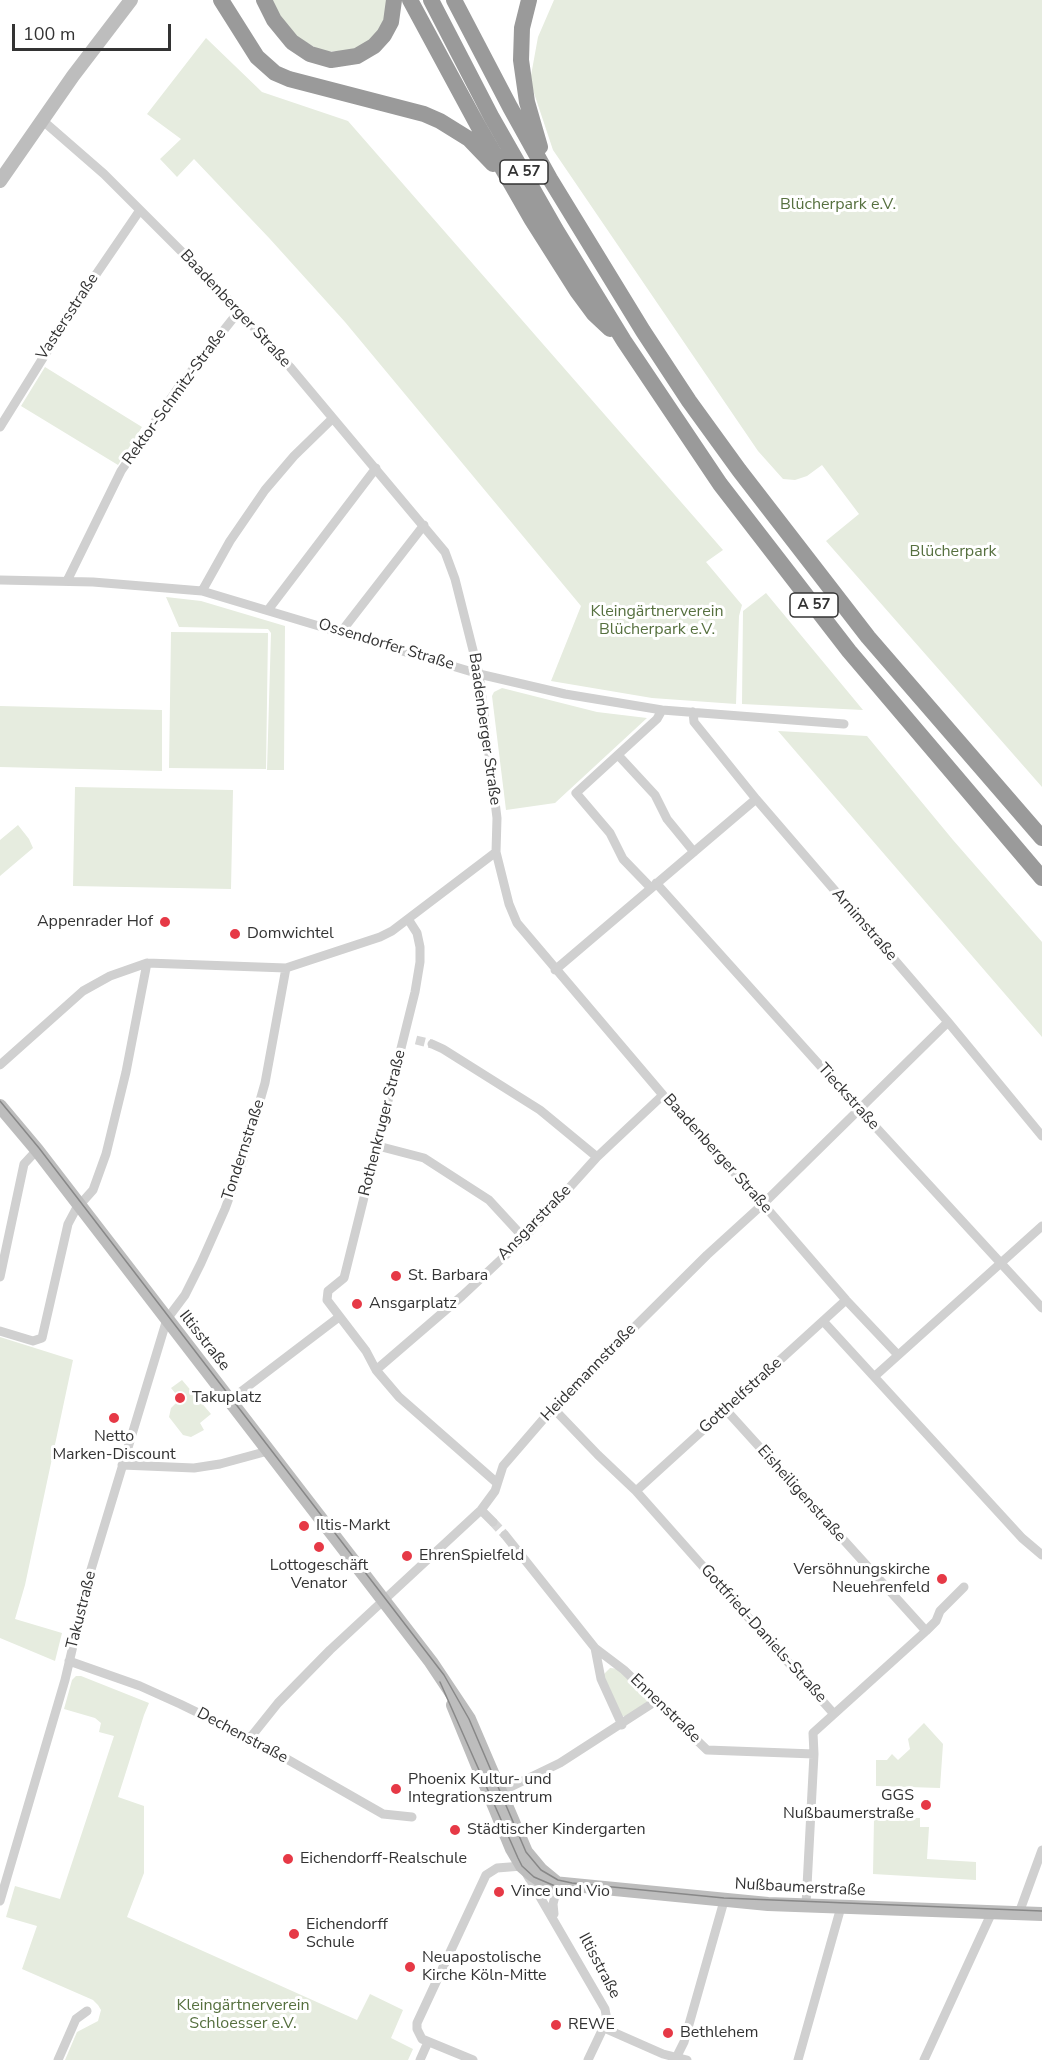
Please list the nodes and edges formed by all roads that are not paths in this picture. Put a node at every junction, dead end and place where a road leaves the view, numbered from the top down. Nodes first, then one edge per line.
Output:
1 (131, 0) edge
2 (221, 0) edge
3 (264, 0) edge
4 (394, 0) edge
5 (410, 0) edge
6 (431, 0) edge
7 (454, 0) edge
8 (529, 0) edge
9 (42, 120) junction
10 (550, 179) junction
11 (0, 181) edge
12 (140, 210) junction
13 (532, 220) junction
14 (239, 311) junction
15 (624, 341) junction
16 (332, 419) junction
17 (0, 427) edge
18 (376, 468) junction
19 (424, 525) junction
20 (0, 580) edge
21 (67, 581) junction
22 (202, 591) junction
23 (268, 610) junction
24 (341, 632) junction
25 (480, 674) junction
26 (662, 710) junction
27 (693, 712) junction
28 (844, 724) dead end
29 (618, 755) junction
30 (756, 799) junction
31 (1042, 838) edge
32 (496, 852) junction
33 (694, 852) junction
34 (1042, 878) edge
35 (653, 886) junction
36 (408, 920) junction
37 (147, 963) junction
38 (286, 968) junction
39 (555, 970) junction
40 (948, 1022) junction
41 (404, 1037) junction
42 (416, 1040) tunnel mouth
43 (432, 1044) tunnel mouth
44 (0, 1065) edge
45 (663, 1095) junction
46 (0, 1106) edge
47 (860, 1110) junction
48 (1042, 1136) edge
49 (378, 1146) junction
50 (37, 1150) junction
51 (597, 1157) junction
52 (763, 1204) junction
53 (79, 1206) junction
54 (1042, 1226) edge
55 (524, 1238) junction
56 (1000, 1264) junction
57 (0, 1277) edge
58 (846, 1300) junction
59 (1042, 1308) edge
60 (339, 1317) junction
61 (167, 1319) junction
62 (823, 1321) junction
63 (0, 1331) edge
64 (898, 1355) junction
65 (376, 1370) junction
66 (875, 1376) junction
67 (230, 1400) junction
68 (553, 1408) junction
69 (726, 1410) junction
70 (268, 1450) junction
71 (122, 1465) junction
72 (497, 1483) junction
73 (636, 1491) junction
74 (481, 1510) junction
75 (493, 1522) tunnel mouth
76 (505, 1535) tunnel mouth
77 (1040, 1551) edge
78 (964, 1587) dead end
79 (384, 1598) junction
80 (926, 1631) junction
81 (595, 1648) junction
82 (69, 1661) junction
83 (445, 1683) junction
84 (656, 1701) junction
85 (834, 1714) junction
86 (622, 1725) junction
87 (250, 1738) junction
88 (814, 1754) junction
89 (500, 1792) junction
90 (412, 1817) dead end
91 (1042, 1850) edge
92 (522, 1866) junction
93 (558, 1884) junction
94 (0, 1901) edge
95 (724, 1901) junction
96 (806, 1905) junction
97 (841, 1906) junction
98 (992, 1912) junction
99 (1019, 1913) junction
100 (1042, 1914) edge
101 (556, 1922) junction
102 (87, 2011) dead end
103 (604, 2028) junction
104 (428, 2042) junction
105 (676, 2059) edge
106 (58, 2060) edge
107 (420, 2060) edge
108 (474, 2060) edge
109 (588, 2060) edge
110 (687, 2060) edge
111 (798, 2060) edge
112 (924, 2060) edge

1 - 9 street
2 - 13 highway
3 - 4 highway
5 - 13 highway
6 - 15 highway, A 57
7 - 10 highway, A 57
8 - 10 highway
9 - 11 street
9 - 12 street, Baadenberger Straße
10 - 31 highway, A 57
12 - 14 street, Baadenberger Straße
12 - 17 street, Vastersstraße
13 - 15 highway
14 - 16 street, Baadenberger Straße
14 - 21 street, Rektor-Schmitz-Straße
15 - 34 highway, A 57
16 - 18 street, Baadenberger Straße
16 - 22 street
18 - 19 street, Baadenberger Straße
18 - 23 street
19 - 24 street
19 - 25 street, Baadenberger Straße
20 - 21 street, Ossendorfer Straße
21 - 22 street, Ossendorfer Straße
22 - 23 street, Ossendorfer Straße
23 - 24 street, Ossendorfer Straße
24 - 25 street, Ossendorfer Straße
25 - 26 street, Ossendorfer Straße
25 - 32 street, Baadenberger Straße
26 - 27 street, Ossendorfer Straße
26 - 29 street
27 - 28 street, Ossendorfer Straße
27 - 30 street, Arnimstraße
29 - 33 street
29 - 35 street, Tieckstraße
30 - 33 street
30 - 40 street, Arnimstraße
32 - 36 street
32 - 39 street, Baadenberger Straße
33 - 35 street
35 - 39 street
35 - 47 street, Tieckstraße
36 - 38 street
36 - 41 street, Rothenkruger Straße
37 - 38 street
37 - 44 street
37 - 53 street
38 - 61 street, Tondernstraße
39 - 45 street, Baadenberger Straße
40 - 47 street, Heidemannstraße
40 - 48 street, Arnimstraße
41 - 42 street
41 - 49 street, Rothenkruger Straße
43 - 51 street
45 - 51 street, Ansgarstraße
45 - 52 street, Baadenberger Straße
46 - 50 street, Iltisstraße
47 - 52 street, Heidemannstraße
47 - 56 street, Tieckstraße
49 - 55 street
49 - 60 street, Rothenkruger Straße
50 - 53 street, Iltisstraße
50 - 57 street
51 - 55 street, Ansgarstraße
52 - 58 street, Baadenberger Straße
52 - 68 street, Heidemannstraße
53 - 61 street, Iltisstraße
53 - 63 street
54 - 56 street
55 - 65 street, Ansgarstraße
56 - 59 street, Tieckstraße
56 - 64 street
58 - 62 street, Gotthelfstraße
58 - 64 street, Baadenberger Straße
60 - 65 street
60 - 67 street
61 - 67 street, Iltisstraße
61 - 71 street, Takustraße
62 - 66 street
62 - 69 street, Gotthelfstraße
64 - 66 street
65 - 72 street
66 - 77 street
67 - 70 street, Iltisstraße
68 - 72 street, Heidemannstraße
68 - 73 street, Gottfried-Daniels-Straße
69 - 73 street, Gotthelfstraße
69 - 80 street, Eisheiligenstraße
70 - 71 street
70 - 79 street, Iltisstraße
71 - 82 street, Takustraße
72 - 74 street, Heidemannstraße
73 - 85 street, Gottfried-Daniels-Straße
74 - 75 street
74 - 79 street, Heidemannstraße
76 - 81 street, Ennenstraße
78 - 80 street
79 - 83 street, Iltisstraße
79 - 87 street, Heidemannstraße
80 - 85 street
81 - 84 street, Ennenstraße
81 - 86 street, Ennenstraße
82 - 87 street, Dechenstraße
82 - 94 street, Takustraße
83 - 89 street, Iltisstraße
83 - 92 street, Iltisstraße
84 - 86 street
84 - 88 street, Ennenstraße
85 - 88 street, Gottfried-Daniels-Straße
86 - 89 street
87 - 90 street, Dechenstraße
88 - 96 street, Gottfried-Daniels-Straße
89 - 93 street, Iltisstraße
91 - 99 street
92 - 93 street
92 - 101 street, Iltisstraße
92 - 104 street
93 - 95 street, Nußbaumerstraße
93 - 101 street, Iltisstraße
95 - 96 street, Nußbaumerstraße
95 - 105 street
96 - 97 street, Nußbaumerstraße
97 - 98 street, Nußbaumerstraße
97 - 111 street
98 - 99 street, Nußbaumerstraße
98 - 112 street
99 - 100 street, Nußbaumerstraße
101 - 103 street, Iltisstraße
102 - 106 street
103 - 105 street
103 - 109 street
104 - 107 street
104 - 108 street
105 - 110 street

